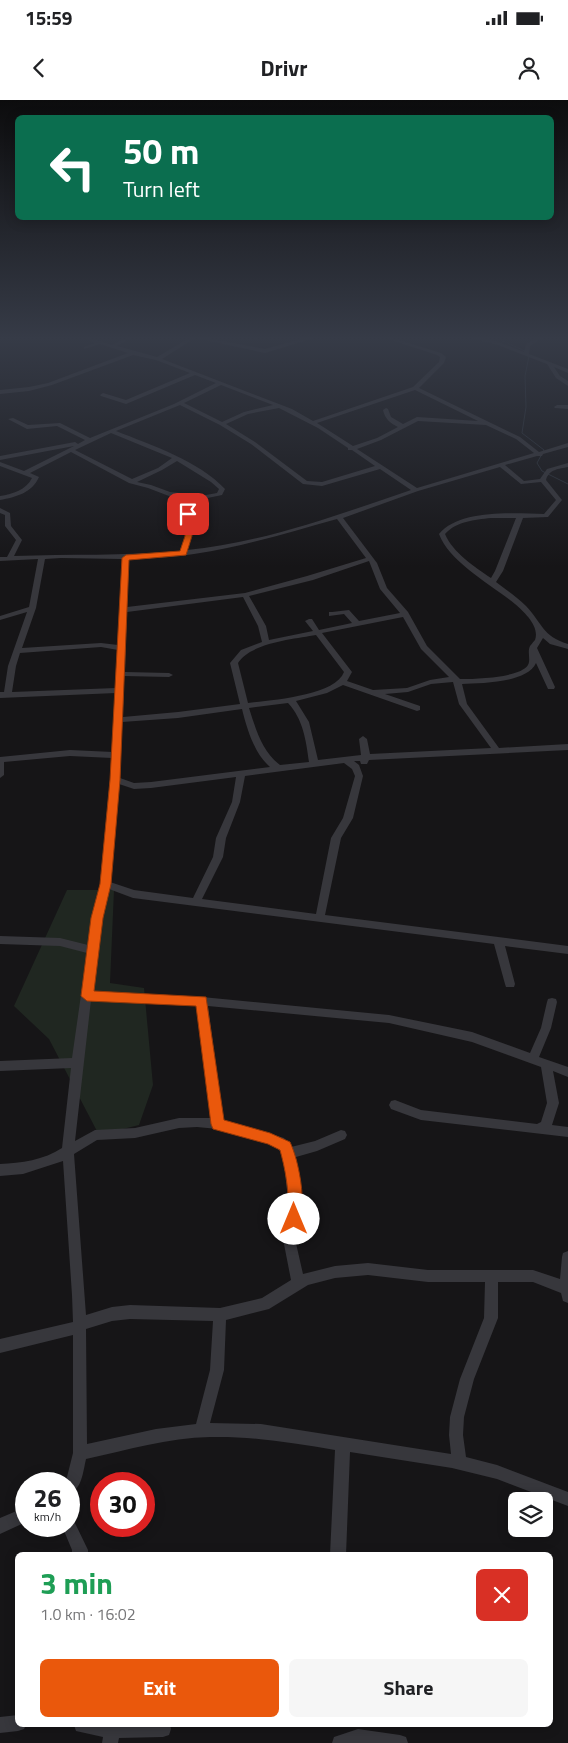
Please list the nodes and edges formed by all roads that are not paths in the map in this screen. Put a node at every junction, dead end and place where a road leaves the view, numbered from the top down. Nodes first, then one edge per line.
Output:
1 (154, 414) edge
2 (201, 414) edge
3 (245, 414) edge
4 (294, 414) edge
5 (339, 414) edge
6 (386, 414) edge
7 (467, 414) edge
8 (11, 419) dead end
9 (312, 423) junction
10 (486, 423) junction
11 (222, 424) junction
12 (402, 426) junction
13 (111, 431) junction
14 (88, 441) junction
15 (568, 445) edge
16 (350, 449) junction
17 (71, 450) junction
18 (539, 455) junction
19 (0, 458) edge
20 (176, 458) junction
21 (0, 464) edge
22 (502, 465) junction
23 (568, 465) edge
24 (379, 467) junction
25 (26, 472) junction
26 (545, 475) junction
27 (131, 482) junction
28 (416, 490) junction
29 (0, 498) edge
30 (193, 500) junction
31 (0, 510) edge
32 (522, 516) junction
33 (339, 517) junction
34 (183, 553) junction
35 (42, 557) junction
36 (126, 558) junction
37 (10, 559) junction
38 (369, 559) junction
39 (0, 560) edge
40 (492, 582) junction
41 (245, 594) junction
42 (32, 608) junction
43 (123, 610) junction
44 (332, 614) dead end
45 (406, 614) junction
46 (0, 618) edge
47 (309, 620) dead end
48 (356, 623) junction
49 (539, 631) junction
50 (319, 633) junction
51 (266, 643) junction
52 (568, 647) edge
53 (122, 648) junction
54 (534, 648) junction
55 (18, 651) junction
56 (121, 674) junction
57 (169, 675) dead end
58 (456, 681) junction
59 (344, 683) junction
60 (551, 687) dead end
61 (120, 690) junction
62 (372, 693) junction
63 (4, 695) edge
64 (290, 700) junction
65 (244, 706) junction
66 (418, 708) dead end
67 (118, 720) junction
68 (363, 739) dead end
69 (568, 747) edge
70 (496, 749) junction
71 (116, 755) junction
72 (366, 757) junction
73 (346, 760) junction
74 (0, 761) edge
75 (314, 765) junction
76 (279, 769) junction
77 (358, 771) junction
78 (241, 773) junction
79 (0, 775) edge
80 (115, 780) junction
81 (105, 884) junction
82 (196, 902) junction
83 (320, 917) junction
84 (0, 940) edge
85 (498, 940) junction
86 (93, 950) junction
87 (568, 950) edge
88 (510, 984) dead end
89 (87, 996) junction
90 (202, 1001) junction
91 (552, 1002) dead end
92 (533, 1059) junction
93 (77, 1063) junction
94 (546, 1065) junction
95 (0, 1066) edge
96 (568, 1072) edge
97 (395, 1105) dead end
98 (218, 1124) junction
99 (538, 1129) junction
100 (568, 1132) edge
101 (342, 1135) dead end
102 (68, 1152) junction
103 (289, 1153) junction
104 (0, 1170) edge
105 (568, 1257) edge
106 (492, 1275) junction
107 (298, 1282) junction
108 (567, 1292) edge
109 (220, 1315) junction
110 (80, 1325) junction
111 (0, 1346) edge
112 (201, 1431) junction
113 (343, 1443) junction
114 (80, 1453) junction
115 (460, 1463) junction
116 (76, 1472) edge
117 (568, 1499) edge
118 (15, 1519) edge
119 (0, 1526) edge
120 (74, 1537) edge
121 (80, 1552) edge
122 (338, 1552) edge
123 (15, 1723) edge
124 (0, 1725) edge
125 (87, 1727) edge
126 (163, 1730) dead end
127 (111, 1737) edge
128 (340, 1743) edge
129 (400, 1743) edge

1 - 13 street
2 - 11 street
3 - 11 street
4 - 9 street
5 - 9 street
6 - 12 street
7 - 10 street
8 - 14 street
9 - 16 street
10 - 12 street
10 - 18 street
11 - 24 street
12 - 16 street
13 - 14 street
13 - 20 street
14 - 17 street
14 - 19 street
15 - 18 street
16 - 24 street
17 - 25 street
17 - 27 street
18 - 22 street
20 - 27 street
20 - 30 street
21 - 25 street
22 - 26 street
22 - 28 street
23 - 26 street
24 - 28 street
25 - 29 street
26 - 32 street
27 - 30 street
28 - 33 street
30 - 34 street
31 - 37 street
32 - 40 street
32 - 40 street
33 - 34 street
33 - 38 street
34 - 36 street
35 - 36 street
35 - 37 street
35 - 42 street
36 - 43 street
37 - 39 street
38 - 41 street
38 - 45 street
40 - 49 street
41 - 43 street
41 - 51 street
42 - 46 street
42 - 55 street
43 - 53 street
44 - 48 street
45 - 48 street
45 - 58 street
47 - 50 street
48 - 50 street
49 - 52 street
49 - 54 street
50 - 51 street
50 - 59 street
51 - 65 street
53 - 55 street
53 - 56 street
54 - 58 street
54 - 60 street
55 - 63 street
56 - 57 street
56 - 61 street
58 - 62 street
58 - 70 street
59 - 62 street
59 - 64 street
61 - 63 street
61 - 67 street
62 - 66 street
64 - 65 street
64 - 75 street
65 - 67 street
65 - 76 street
67 - 71 street
68 - 72 street
69 - 70 street
70 - 72 street
71 - 74 street
71 - 80 street
72 - 73 street
72 - 77 street
73 - 75 street
73 - 77 street
74 - 79 street
75 - 76 street
76 - 78 street
77 - 83 street
78 - 80 street
78 - 82 street
80 - 81 street
81 - 82 street
81 - 86 street
82 - 83 street
83 - 85 street
84 - 86 street
85 - 87 street
85 - 88 street
86 - 89 street
89 - 90 street
89 - 93 street
90 - 92 street
90 - 98 street
91 - 92 street
92 - 94 street
93 - 95 street
93 - 102 street
94 - 96 street
94 - 99 street
97 - 99 street
98 - 102 street
98 - 103 street
99 - 100 street
101 - 103 street
102 - 104 street
102 - 110 street
103 - 107 street
105 - 108 street
106 - 107 street
106 - 108 street
106 - 115 street
107 - 109 street
109 - 110 street
109 - 112 street
110 - 111 street
110 - 114 street
112 - 113 street
112 - 114 street
113 - 115 street
113 - 122 street
114 - 116 street
115 - 117 street
118 - 119 street
120 - 121 street
123 - 124 street
125 - 127 street
126 - 127 street
128 - 129 street

